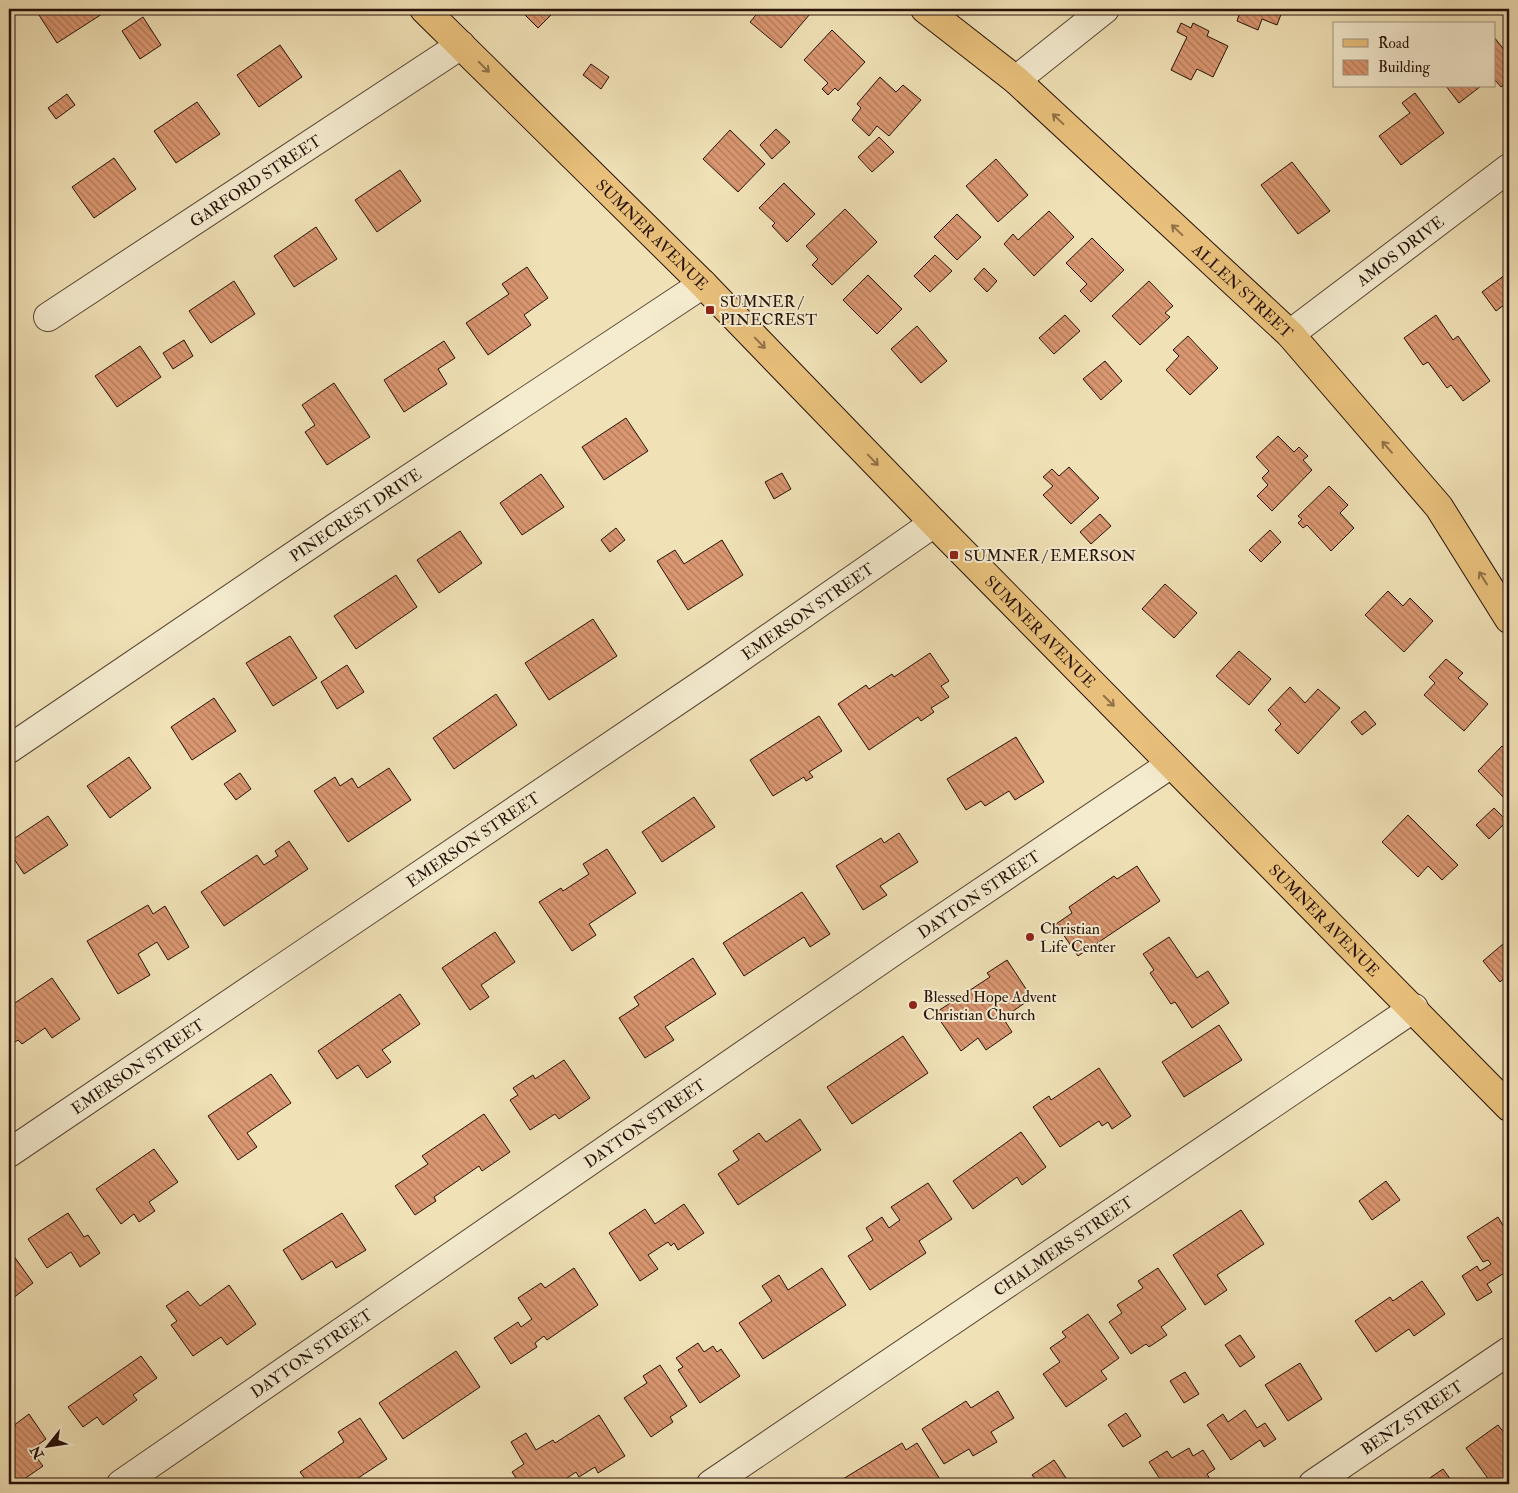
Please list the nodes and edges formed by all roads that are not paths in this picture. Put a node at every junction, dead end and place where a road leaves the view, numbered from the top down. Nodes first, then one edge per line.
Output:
1 (424, 9) edge
2 (925, 9) edge
3 (1105, 9) edge
4 (461, 45) junction
5 (1016, 80) junction
6 (1509, 168) edge
7 (703, 284) junction
8 (48, 317) dead end
9 (1290, 334) junction
10 (934, 523) junction
11 (1509, 619) edge
12 (9, 750) edge
13 (1171, 764) junction
14 (1414, 1008) junction
15 (1509, 1107) edge
16 (9, 1153) edge
17 (1509, 1351) edge
18 (121, 1484) edge
19 (711, 1484) edge
20 (1313, 1484) edge

1 - 4 main road, SUMNER AVENUE
2 - 5 main road, ALLEN STREET
3 - 5 street
4 -> 7 main road, SUMNER AVENUE
4 - 8 street, GARFORD STREET
9 -> 5 main road, ALLEN STREET
6 - 9 street, AMOS DRIVE
7 -> 10 main road, SUMNER AVENUE
7 - 12 street, PINECREST DRIVE
11 -> 9 main road, ALLEN STREET
10 -> 13 main road, SUMNER AVENUE
10 - 16 street, EMERSON STREET
13 - 14 main road, SUMNER AVENUE
13 - 18 street, DAYTON STREET
14 - 15 main road, SUMNER AVENUE
14 - 19 street, CHALMERS STREET
17 - 20 street, BENZ STREET

